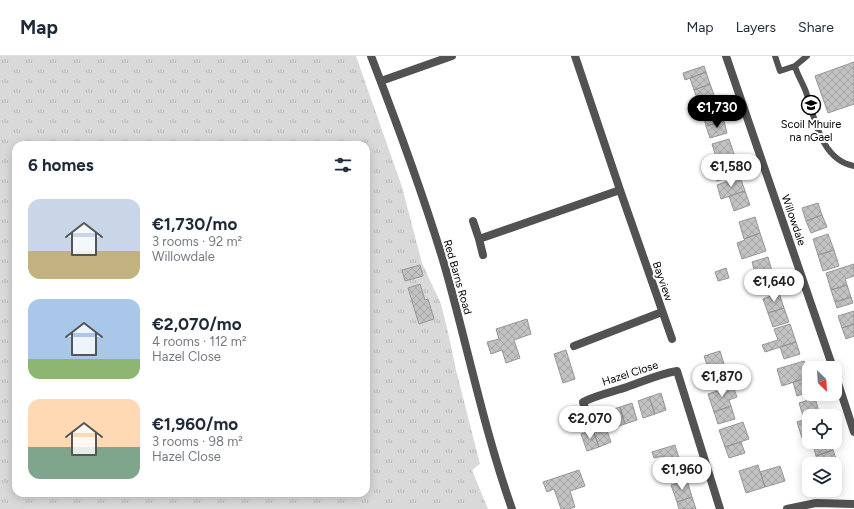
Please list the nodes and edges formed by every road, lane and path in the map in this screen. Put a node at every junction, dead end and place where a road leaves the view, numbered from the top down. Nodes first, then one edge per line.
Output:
1 (372, 56) edge
2 (452, 56) edge
3 (575, 56) edge
4 (726, 56) edge
5 (775, 56) edge
6 (807, 56) edge
7 (795, 66) junction
8 (381, 81) junction
9 (854, 166) edge
10 (620, 190) junction
11 (474, 221) dead end
12 (479, 239) junction
13 (483, 255) dead end
14 (662, 312) junction
15 (672, 339) dead end
16 (574, 346) dead end
17 (831, 361) edge
18 (842, 395) edge
19 (588, 419) dead end
20 (854, 432) edge
21 (854, 504) edge
22 (512, 509) edge
23 (720, 509) edge
24 (787, 509) edge

1 - 8 street, Red Barns Road
2 - 8 street
3 - 10 street, Bayview
4 - 17 street, Willowdale
5 - 7 lane
6 - 7 lane
7 - 9 lane
8 - 22 street, Red Barns Road
10 - 12 street
10 - 14 street, Bayview
11 - 12 street
12 - 13 street
14 - 15 street
14 - 16 street, Bayview
18 - 20 street
19 - 23 street, Hazel Close
21 - 24 street

